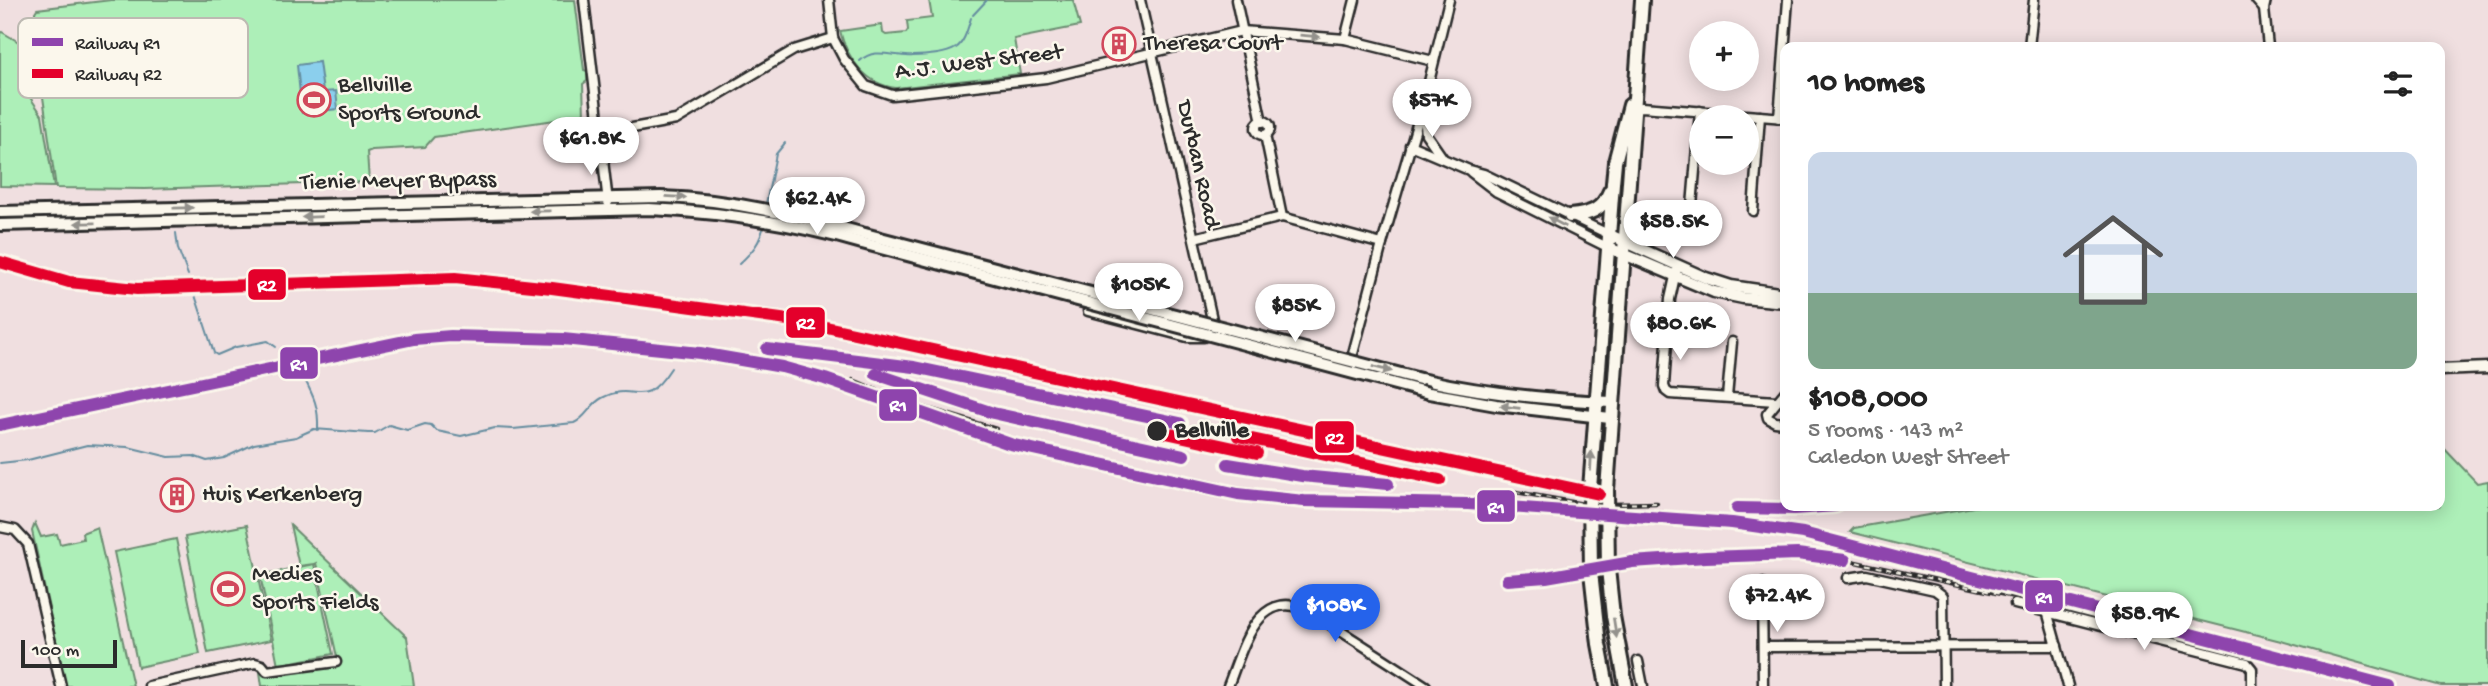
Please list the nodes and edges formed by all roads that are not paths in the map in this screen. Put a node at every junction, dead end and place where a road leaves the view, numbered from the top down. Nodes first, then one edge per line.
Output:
1 (584, 0) edge
2 (829, 0) edge
3 (1140, 0) edge
4 (1236, 0) edge
5 (1355, 0) edge
6 (1449, 0) edge
7 (1642, 0) edge
8 (1788, 0) edge
9 (2034, 0) edge
10 (2256, 0) edge
11 (2265, 5) edge
12 (1242, 31) junction
13 (834, 37) junction
14 (1345, 39) junction
15 (1786, 42) edge
16 (2030, 42) edge
17 (2268, 42) edge
18 (1152, 52) junction
19 (1433, 61) junction
20 (1633, 104) junction
21 (1422, 106) junction
22 (1689, 110) edge
23 (1760, 116) joint
24 (1780, 118) edge
25 (622, 131) junction
26 (600, 134) junction
27 (1410, 145) junction
28 (1444, 159) junction
29 (604, 161) junction
30 (1468, 170) junction
31 (1694, 175) edge
32 (1613, 183) junction
33 (608, 203) junction
34 (1692, 206) dead end
35 (1754, 211) dead end
36 (0, 212) edge
37 (775, 216) junction
38 (1570, 216) junction
39 (1282, 217) junction
40 (0, 225) edge
41 (864, 238) junction
42 (1195, 238) junction
43 (1608, 241) junction
44 (1382, 244) junction
45 (1623, 247) junction
46 (1679, 266) junction
47 (1675, 277) junction
48 (1780, 293) edge
49 (1780, 302) edge
50 (1214, 328) junction
51 (1216, 338) junction
52 (1732, 342) dead end
53 (2488, 368) edge
54 (1349, 369) junction
55 (2445, 370) edge
56 (1727, 397) junction
57 (1780, 397) edge
58 (1776, 401) junction
59 (1596, 402) junction
60 (1612, 402) junction
61 (1594, 417) junction
62 (1611, 418) junction
63 (1780, 422) edge
64 (0, 527) edge
65 (1848, 578) dead end
66 (1762, 583) dead end
67 (2015, 604) dead end
68 (2048, 611) junction
69 (1944, 646) junction
70 (2057, 646) junction
71 (1763, 647) junction
72 (1638, 661) dead end
73 (336, 662) dead end
74 (61, 686) edge
75 (149, 686) edge
76 (1228, 686) edge
77 (1426, 686) edge
78 (1607, 686) edge
79 (1626, 686) edge
80 (1643, 686) edge
81 (1763, 686) edge
82 (1944, 686) edge
83 (2068, 686) edge
84 (2252, 686) edge

1 - 26 street
2 - 13 street, A.J. West Street
3 - 18 street, Durban Road
4 - 12 street
5 - 14 street
6 - 19 street
7 - 20 main road
8 - 15 street
9 - 16 street
10 - 11 street
11 - 17 street
12 -> 14 street, A.J. West Street
12 - 18 street, A.J. West Street
12 - 39 street
13 - 18 street, A.J. West Street
13 - 25 street
14 - 19 street, A.J. West Street
18 - 42 street, Durban Road
19 - 21 street
20 - 22 street
20 - 32 main road
20 - 45 main road
21 - 27 street
21 - 28 street
23 - 24 street
23 - 35 street
25 - 26 street
25 - 29 street
26 - 29 street
27 - 28 street
27 - 44 street
28 - 30 street
29 - 33 street
30 - 38 street
43 -> 30 street
31 - 34 street
32 - 38 main road
32 - 43 main road
36 -> 33 main road, Tienie Meyer Bypass
33 - 37 main road, Tienie Meyer Bypass
33 -> 37 main road, Tienie Meyer Bypass
33 -> 40 main road, Tienie Meyer Bypass
37 - 41 main road, Tienie Meyer Bypass
38 - 43 street
39 - 42 street
39 - 44 street
41 -> 59 main road, Tienie Meyer Bypass, bridge
61 -> 41 main road, Tienie Meyer Bypass, bridge
42 - 50 street, Durban Road
43 - 45 street
43 - 59 main road
44 - 54 street
45 - 46 street
45 - 47 street
45 - 60 main road
46 - 47 street
46 - 48 street
47 - 49 street
47 - 56 street
50 - 51 street, Durban Road
50 - 51 street
50 - 54 street
51 - 54 street
52 - 56 street
53 - 55 street
56 - 58 street
57 - 58 street
58 - 63 street
59 - 60 main road, Tienie Meyer Bypass
59 - 61 main road
60 - 62 main road
61 - 62 main road, Tienie Meyer Bypass
78 -> 61 main road, bridge
62 -> 79 main road, bridge
64 - 74 street
65 - 69 street
66 - 71 street
67 - 68 street
68 - 70 street
68 - 84 street
69 - 70 street
69 - 71 street
69 - 82 street
70 - 83 street
71 - 81 street
72 - 80 street
73 - 75 street
76 - 77 street

